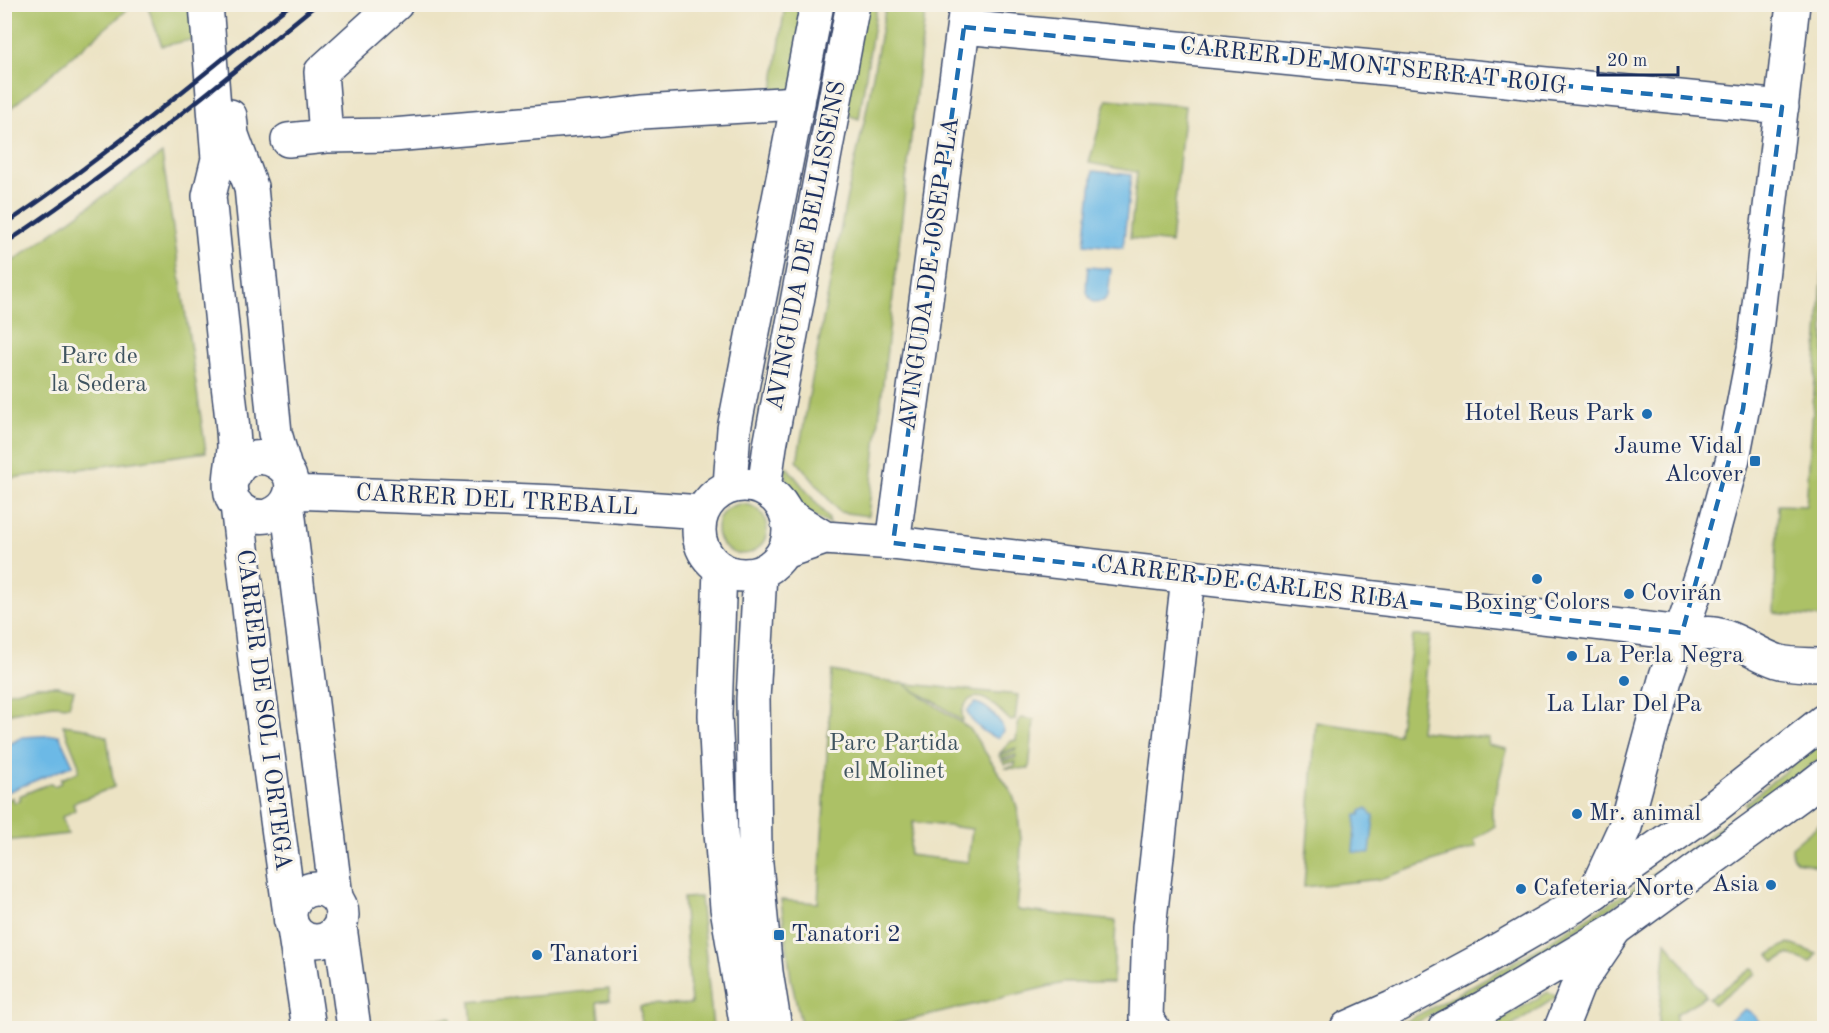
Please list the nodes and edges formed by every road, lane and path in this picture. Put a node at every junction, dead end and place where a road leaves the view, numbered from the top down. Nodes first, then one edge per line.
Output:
1 (206, 4) edge
2 (223, 4) edge
3 (396, 4) edge
4 (817, 4) edge
5 (853, 4) edge
6 (1793, 4) edge
7 (965, 16) edge
8 (798, 103) junction
9 (1782, 107) junction
10 (326, 136) junction
11 (288, 140) dead end
12 (730, 486) junction
13 (288, 487) junction
14 (764, 488) junction
15 (234, 492) junction
16 (702, 512) junction
17 (788, 515) junction
18 (825, 538) junction
19 (893, 543) junction
20 (784, 552) junction
21 (720, 568) junction
22 (1703, 569) junction
23 (760, 573) junction
24 (1188, 577) junction
25 (1679, 640) junction
26 (1739, 642) junction
27 (1824, 665) edge
28 (1824, 722) edge
29 (1824, 776) edge
30 (1595, 892) junction
31 (338, 912) junction
32 (292, 922) junction
33 (1616, 929) junction
34 (309, 1029) edge
35 (354, 1029) edge
36 (747, 1029) edge
37 (775, 1029) edge
38 (1152, 1029) edge
39 (1347, 1029) edge
40 (1445, 1029) edge
41 (1561, 1029) edge

1 - 15 street, CARRER DE SOL I ORTEGA
2 - 13 street, CARRER DE SOL I ORTEGA
3 - 10 street
4 - 8 street, AVINGUDA DE BELLISSENS
5 - 14 street, AVINGUDA DE BELLISSENS
6 - 9 street
7 - 9 street, CARRER DE MONTSERRAT ROIG
7 - 19 street, AVINGUDA DE JOSEP PLA
8 - 10 street
8 - 12 street, AVINGUDA DE BELLISSENS
9 - 22 street
10 - 11 street
12 - 14 street
12 - 16 street
13 - 15 street
13 - 15 street
13 - 16 street, CARRER DEL TREBALL
13 - 31 street, CARRER DE SOL I ORTEGA
14 - 17 street
15 - 32 street, CARRER DE SOL I ORTEGA
16 - 21 street
17 - 18 street, CARRER DE CARLES RIBA
17 - 20 street
18 - 19 street, CARRER DE CARLES RIBA
18 - 20 street, CARRER DE CARLES RIBA
19 - 24 street, CARRER DE CARLES RIBA
20 - 23 street
21 - 23 street
21 - 36 street
22 - 25 street
22 - 26 street, CARRER DE CARLES RIBA
23 - 37 street
24 - 25 street, CARRER DE CARLES RIBA
24 - 38 street
25 - 26 street, CARRER DE CARLES RIBA
25 - 30 street
26 - 27 street, CARRER DE CARLES RIBA
28 - 30 street
29 - 33 street
30 - 39 street
31 - 32 street
31 - 32 street
31 - 35 street, CARRER DE SOL I ORTEGA
32 - 34 street, CARRER DE SOL I ORTEGA
33 - 40 street
33 - 41 street

